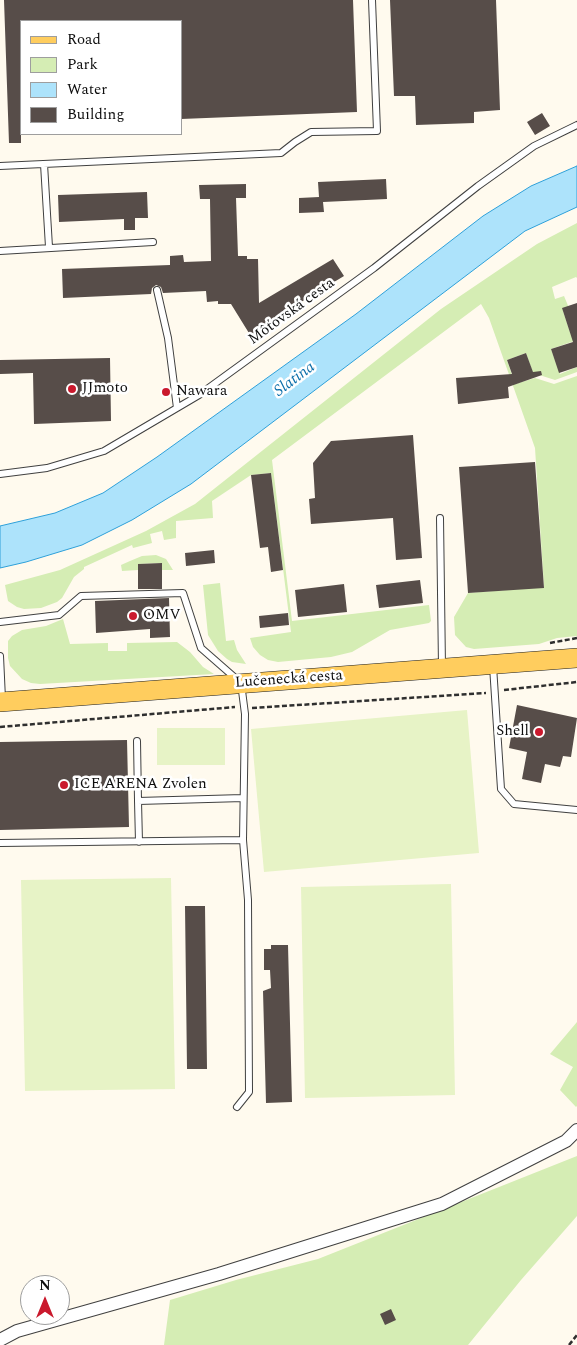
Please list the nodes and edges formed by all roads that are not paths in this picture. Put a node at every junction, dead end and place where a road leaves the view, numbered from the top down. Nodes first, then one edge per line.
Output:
1 (372, 0) edge
2 (577, 125) edge
3 (44, 164) junction
4 (0, 166) edge
5 (153, 242) dead end
6 (49, 248) junction
7 (0, 251) edge
8 (157, 290) dead end
9 (177, 408) junction
10 (0, 474) edge
11 (440, 518) dead end
12 (0, 622) edge
13 (0, 656) edge
14 (577, 658) edge
15 (493, 665) junction
16 (442, 668) junction
17 (241, 683) junction
18 (1, 702) edge
19 (137, 741) dead end
20 (243, 798) junction
21 (138, 800) junction
22 (577, 810) edge
23 (243, 840) junction
24 (139, 842) junction
25 (0, 843) edge
26 (237, 1107) dead end
27 (577, 1130) edge
28 (0, 1340) edge

1 - 3 lane
2 - 9 lane, Môťovská cesta
3 - 4 lane
3 - 6 lane
5 - 6 lane
6 - 7 lane
8 - 9 lane
9 - 10 lane, Môťovská cesta
11 - 16 lane
12 - 17 lane
13 - 18 lane
14 - 15 main road, Lučenecká cesta
15 - 16 main road, Lučenecká cesta
15 - 22 lane
16 - 17 main road, Lučenecká cesta
17 - 18 main road, Lučenecká cesta
17 - 20 lane
19 - 21 lane
20 - 21 lane
20 - 23 lane
21 - 24 lane
23 - 24 lane
23 - 26 lane
24 - 25 lane
27 - 28 street

